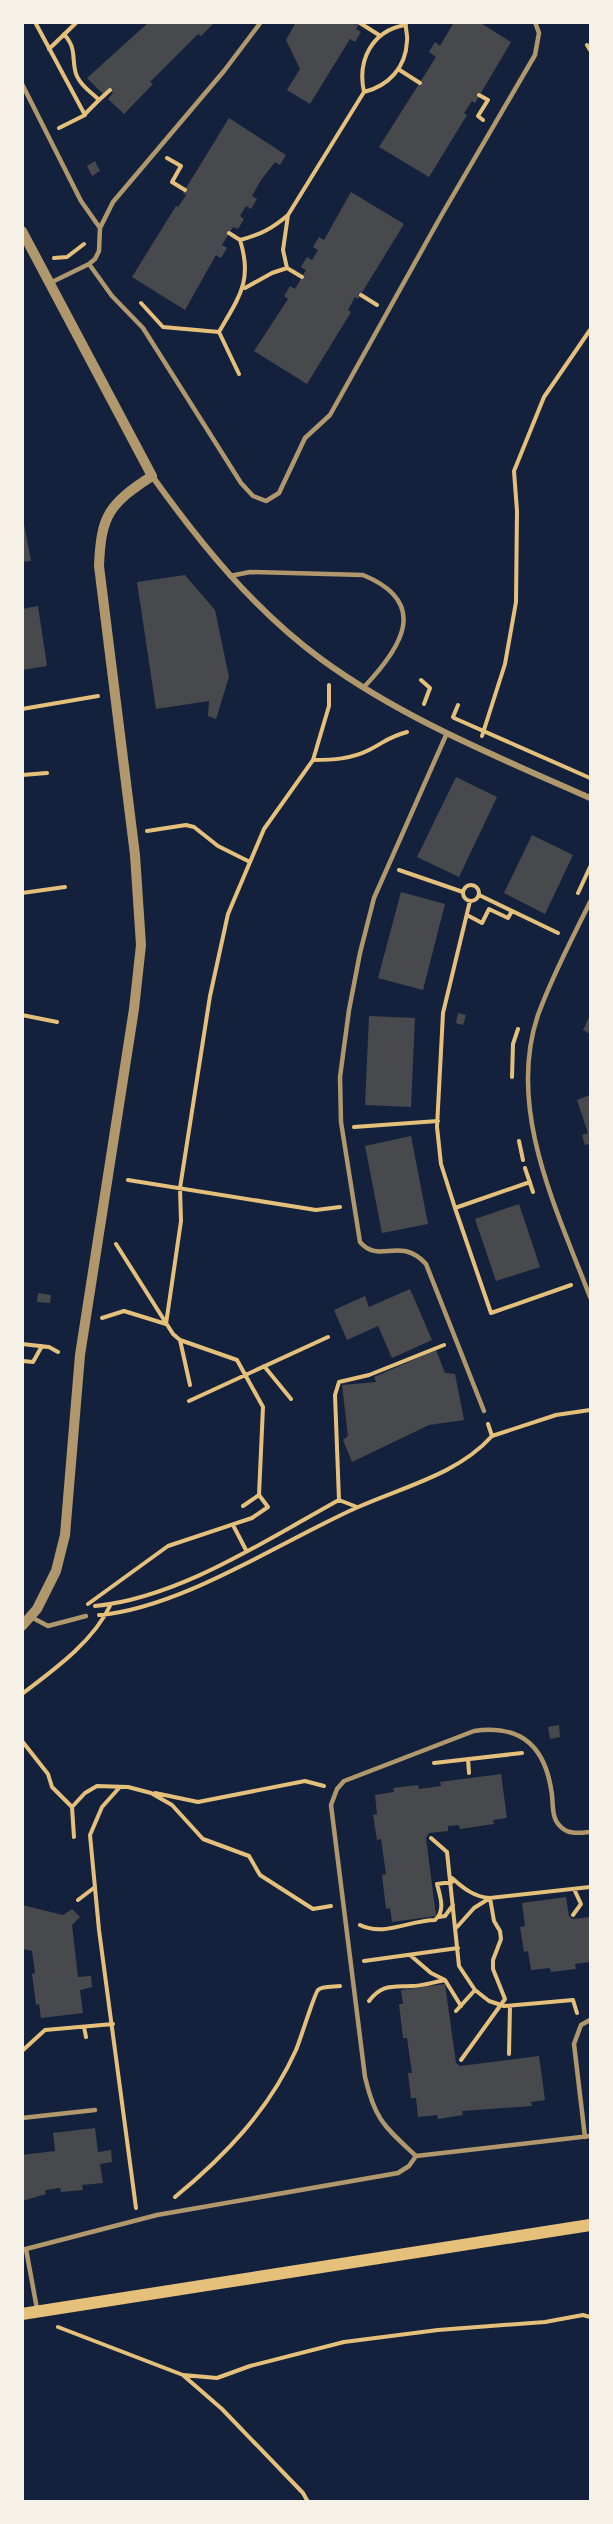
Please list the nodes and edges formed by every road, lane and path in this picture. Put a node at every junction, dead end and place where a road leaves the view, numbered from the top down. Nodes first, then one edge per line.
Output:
1 (35, 22) edge
2 (77, 22) edge
3 (261, 22) edge
4 (536, 22) edge
5 (360, 23) edge
6 (406, 24) edge
7 (64, 34) junction
8 (380, 35) junction
9 (587, 45) dead end
10 (49, 49) junction
11 (591, 50) edge
12 (398, 69) junction
13 (420, 83) dead end
14 (22, 84) edge
15 (110, 90) dead end
16 (364, 92) junction
17 (479, 95) dead end
18 (99, 100) junction
19 (85, 114) junction
20 (483, 120) dead end
21 (72, 121) dead end
22 (169, 159) dead end
23 (185, 190) dead end
24 (288, 214) junction
25 (100, 228) junction
26 (22, 231) edge
27 (229, 233) dead end
28 (240, 240) junction
29 (53, 258) dead end
30 (89, 264) junction
31 (287, 268) junction
32 (302, 277) dead end
33 (50, 284) junction
34 (244, 289) junction
35 (361, 295) dead end
36 (378, 306) dead end
37 (163, 327) dead end
38 (591, 330) edge
39 (219, 332) junction
40 (239, 375) dead end
41 (152, 476) junction
42 (230, 576) junction
43 (421, 680) dead end
44 (329, 685) dead end
45 (364, 687) junction
46 (99, 696) dead end
47 (416, 701) dead end
48 (424, 704) junction
49 (458, 705) dead end
50 (434, 708) dead end
51 (22, 709) edge
52 (443, 713) dead end
53 (453, 717) junction
54 (484, 731) junction
55 (406, 732) dead end
56 (447, 733) junction
57 (478, 748) junction
58 (314, 760) junction
59 (47, 773) dead end
60 (22, 775) edge
61 (591, 778) edge
62 (591, 798) edge
63 (144, 831) dead end
64 (250, 862) junction
65 (387, 866) junction
66 (65, 887) dead end
67 (463, 892) junction
68 (22, 893) edge
69 (479, 895) junction
70 (470, 901) junction
71 (591, 902) edge
72 (512, 911) junction
73 (467, 915) junction
74 (558, 933) dead end
75 (22, 1015) edge
76 (57, 1022) dead end
77 (438, 1121) junction
78 (362, 1126) dead end
79 (545, 1177) junction
80 (128, 1180) dead end
81 (180, 1188) junction
82 (353, 1205) junction
83 (455, 1208) junction
84 (116, 1244) dead end
85 (557, 1290) dead end
86 (591, 1298) edge
87 (102, 1318) dead end
88 (166, 1324) junction
89 (328, 1337) dead end
90 (180, 1340) junction
91 (456, 1340) junction
92 (22, 1344) edge
93 (42, 1346) junction
94 (58, 1352) dead end
95 (23, 1361) edge
96 (264, 1366) junction
97 (245, 1375) junction
98 (190, 1385) dead end
99 (291, 1399) dead end
100 (189, 1401) dead end
101 (591, 1410) edge
102 (484, 1411) joint
103 (492, 1436) junction
104 (260, 1495) junction
105 (339, 1500) junction
106 (243, 1506) dead end
107 (357, 1507) junction
108 (233, 1525) junction
109 (246, 1550) junction
110 (111, 1604) junction
111 (106, 1614) junction
112 (86, 1616) joint
113 (31, 1617) junction
114 (22, 1626) edge
115 (22, 1694) edge
116 (22, 1741) edge
117 (516, 1754) dead end
118 (468, 1760) junction
119 (429, 1764) dead end
120 (469, 1773) dead end
121 (119, 1788) junction
122 (337, 1789) junction
123 (151, 1792) junction
124 (72, 1807) junction
125 (591, 1832) edge
126 (74, 1837) dead end
127 (431, 1838) dead end
128 (452, 1879) junction
129 (95, 1887) junction
130 (591, 1887) edge
131 (574, 1889) junction
132 (490, 1898) junction
133 (78, 1900) dead end
134 (344, 1903) junction
135 (454, 1905) junction
136 (573, 1915) dead end
137 (438, 1918) junction
138 (357, 1923) dead end
139 (456, 1928) junction
140 (458, 1948) junction
141 (410, 1955) junction
142 (352, 1963) junction
143 (445, 1980) junction
144 (355, 1985) junction
145 (475, 1990) junction
146 (368, 2001) junction
147 (566, 2001) dead end
148 (356, 2003) junction
149 (461, 2006) junction
150 (503, 2006) junction
151 (510, 2006) junction
152 (456, 2011) dead end
153 (370, 2013) dead end
154 (591, 2020) edge
155 (113, 2024) junction
156 (84, 2027) junction
157 (86, 2037) dead end
158 (22, 2051) edge
159 (509, 2054) dead end
160 (461, 2060) dead end
161 (95, 2110) dead end
162 (22, 2118) edge
163 (588, 2137) edge
164 (416, 2156) junction
165 (157, 2215) junction
166 (137, 2221) junction
167 (591, 2225) edge
168 (24, 2250) edge
169 (38, 2312) junction
170 (22, 2314) edge
171 (591, 2317) edge
172 (183, 2375) junction
173 (308, 2502) edge

1 - 10 path
2 - 7 path
3 - 25 lane
4 - 30 lane
5 - 8 path
6 - 8 path
6 - 12 path
7 - 10 path
7 - 18 path
8 - 16 path
9 - 11 path
10 - 19 path
12 - 13 path
12 - 16 path
14 - 25 lane
15 - 18 path
16 - 24 path
17 - 20 path
18 - 19 path
19 - 21 path
22 - 23 path
24 - 28 path
24 - 31 path
25 - 29 path
25 - 30 lane
26 - 33 street
27 - 28 path
28 - 34 path
30 - 33 lane
31 - 32 path
31 - 34 path
33 - 41 street
34 - 39 path
35 - 36 path
37 - 39 path
38 - 54 path
39 - 40 path
41 - 42 street
41 - 113 street
42 - 45 street
42 - 45 lane
43 - 48 path
44 - 58 path
45 - 56 street
46 - 51 path
47 - 48 path
48 - 50 path
49 - 53 path
52 - 53 path
53 - 54 path
54 - 57 path
54 - 61 path
55 - 58 path
56 - 57 street
56 - 65 lane
57 - 62 street
58 - 64 path
59 - 60 path
63 - 64 path
64 - 81 path
65 - 67 path
65 - 82 lane
66 - 68 path
67 - 69 path
67 - 70 path
69 - 70 path
69 - 72 path
70 - 73 path
71 - 79 lane
72 - 73 path
72 - 74 path
73 - 77 path
75 - 76 path
77 - 78 path
77 - 83 path
79 - 83 path
79 - 86 lane
80 - 81 path
81 - 82 path
81 - 88 path
82 - 91 lane
83 - 85 path
84 - 88 path
87 - 88 path
88 - 90 path
89 - 96 path
90 - 97 path
90 - 98 path
91 - 102 lane
91 - 105 path
92 - 93 path
93 - 94 path
93 - 95 path
96 - 97 path
96 - 99 path
97 - 100 path
97 - 104 path
101 - 103 path
102 - 103 path
103 - 107 path
104 - 106 path
104 - 108 path
105 - 107 path
105 - 109 path
107 - 111 path
108 - 109 path
108 - 110 path
109 - 110 path
110 - 111 path
111 - 112 path
111 - 115 path
112 - 113 lane
113 - 114 street
116 - 124 path
117 - 118 path
118 - 119 path
118 - 120 path
121 - 123 path
121 - 124 path
121 - 129 path
122 - 123 path
122 - 125 lane
122 - 134 lane
123 - 134 path
124 - 126 path
127 - 128 path
128 - 132 path
128 - 135 path
128 - 137 path
129 - 133 path
129 - 155 path
130 - 131 path
131 - 132 path
131 - 136 path
132 - 139 path
132 - 150 path
134 - 142 lane
135 - 137 path
135 - 139 path
137 - 138 path
139 - 140 path
140 - 141 path
140 - 145 path
141 - 142 path
141 - 143 path
142 - 144 lane
143 - 146 path
143 - 149 path
144 - 148 lane
144 - 165 path
145 - 149 path
145 - 150 path
146 - 148 path
146 - 153 path
147 - 151 path
148 - 164 lane
149 - 152 path
150 - 151 path
150 - 160 path
151 - 159 path
154 - 163 lane
155 - 156 path
155 - 166 path
156 - 157 path
156 - 158 path
161 - 162 lane
163 - 164 lane
164 - 165 lane
165 - 166 lane
166 - 168 lane
167 - 169 main road
168 - 169 lane
169 - 170 main road
169 - 172 path
171 - 172 path
172 - 173 path

